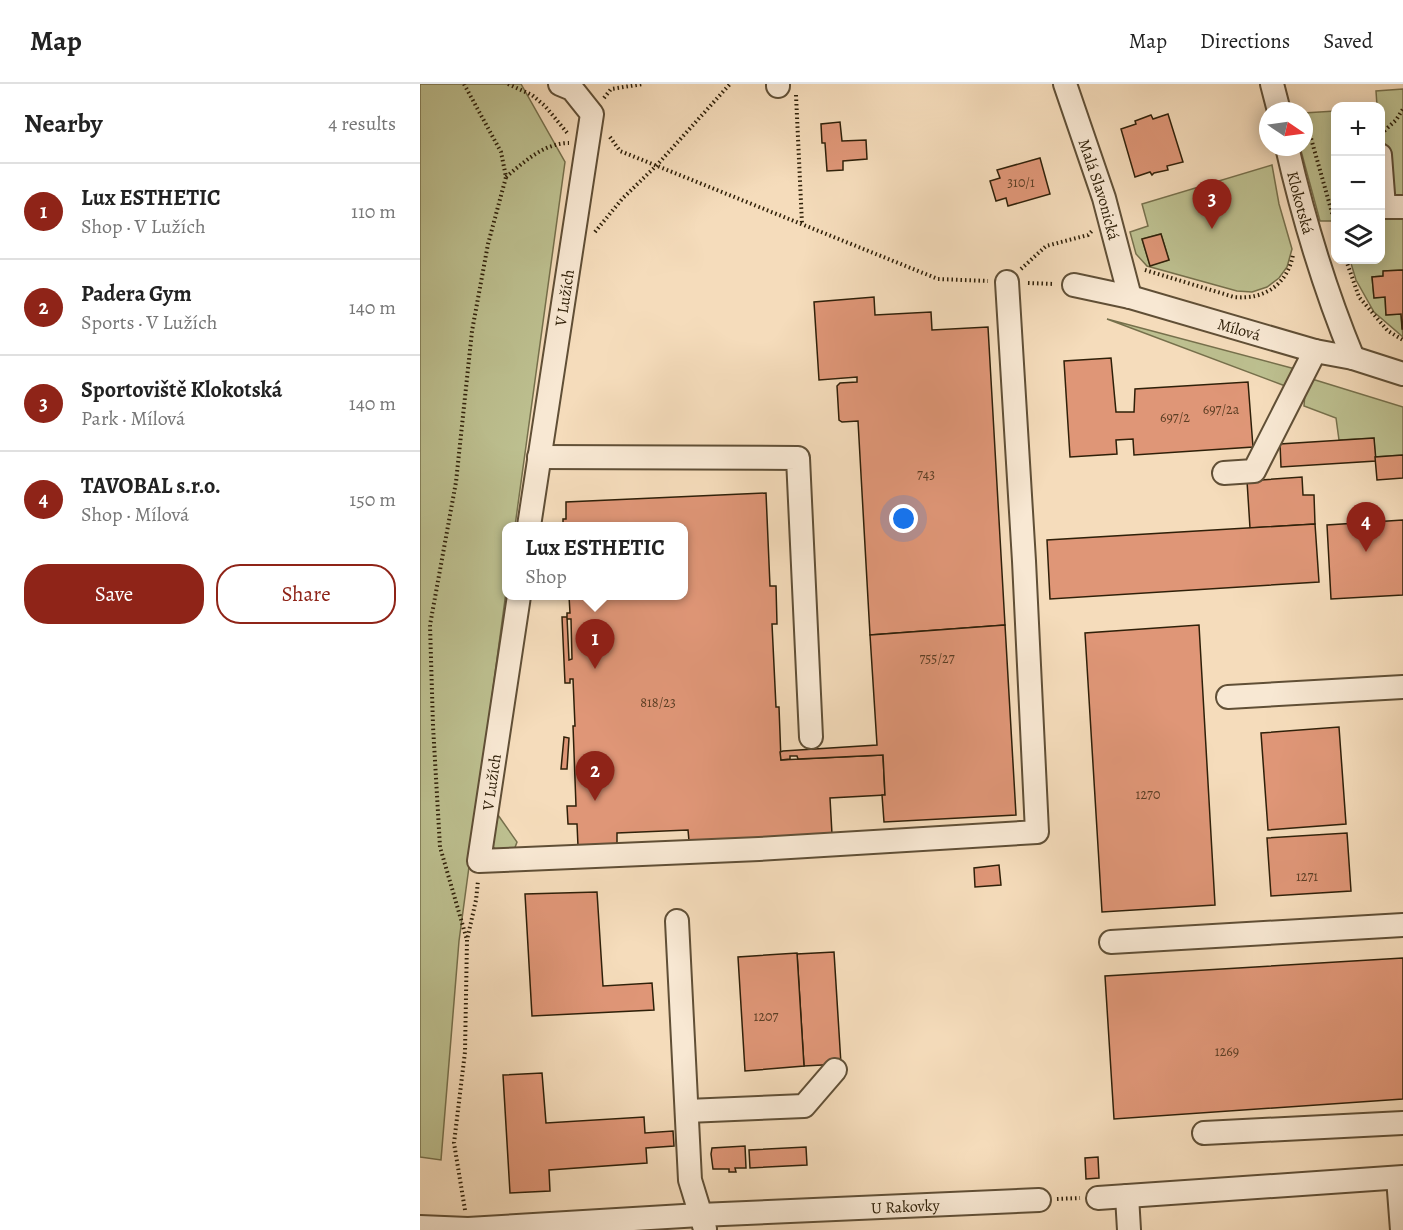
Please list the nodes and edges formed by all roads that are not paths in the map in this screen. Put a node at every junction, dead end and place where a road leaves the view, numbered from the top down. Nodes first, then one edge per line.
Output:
1 (560, 84) edge
2 (1065, 84) edge
3 (1272, 84) edge
4 (1277, 102) edge
5 (1289, 156) edge
6 (1380, 156) edge
7 (1403, 207) edge
8 (1007, 282) road end
9 (1074, 285) road end
10 (1130, 297) junction
11 (1315, 351) junction
12 (1353, 358) junction
13 (1403, 374) edge
14 (538, 457) junction
15 (1224, 473) dead end
16 (530, 522) edge
17 (518, 600) edge
18 (1403, 687) edge
19 (1227, 697) dead end
20 (811, 737) dead end
21 (677, 921) dead end
22 (1403, 925) edge
23 (1112, 942) dead end
24 (835, 1070) dead end
25 (687, 1111) junction
26 (1403, 1123) edge
27 (1204, 1133) dead end
28 (1400, 1178) edge
29 (1127, 1196) junction
30 (1098, 1198) road end
31 (1039, 1200) road end
32 (703, 1223) edge
33 (420, 1227) edge
34 (468, 1229) edge
35 (1129, 1230) edge
36 (1402, 1230) edge

1 - 14 street, V Lužích
2 - 10 street, Malá Slavonická
3 - 4 street
5 - 12 street, Klokotská
6 - 7 street
8 - 17 street, V Lužích
9 - 10 street, Mílová
10 - 11 street, Mílová
11 - 12 street, Mílová
11 - 15 street
12 - 13 street, Mílová
14 - 16 street, V Lužích
14 - 20 street
18 - 19 street
21 - 25 street
22 - 23 street
24 - 25 street
25 - 32 street
26 - 27 street
28 - 29 street
28 - 36 street
29 - 30 street
29 - 35 street
31 - 32 street, U Rakovky
32 - 34 street, U Rakovky
33 - 34 street, U Rakovky

